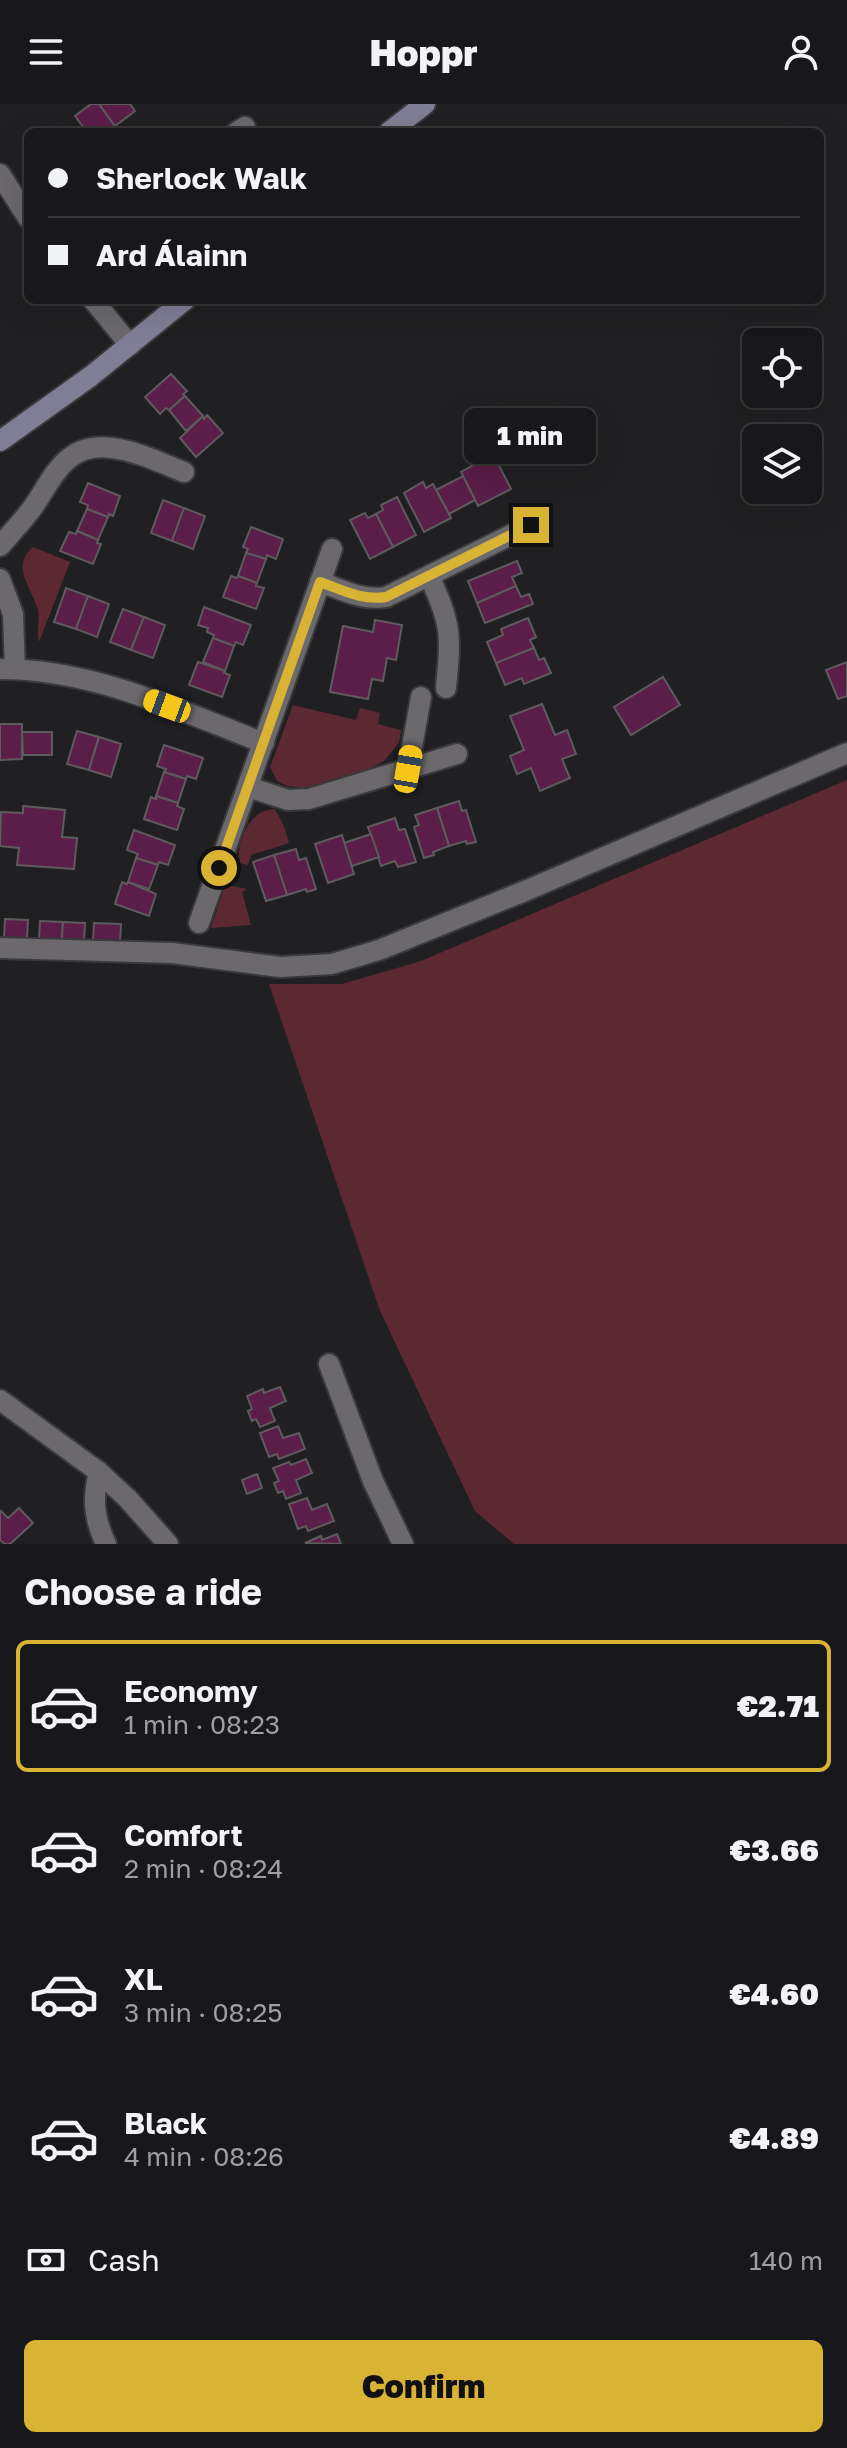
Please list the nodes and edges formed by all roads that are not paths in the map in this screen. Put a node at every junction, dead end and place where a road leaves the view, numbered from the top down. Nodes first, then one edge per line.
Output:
1 (425, 104) edge
2 (394, 128) edge
3 (0, 174) edge
4 (24, 212) edge
5 (96, 304) edge
6 (180, 304) edge
7 (130, 345) junction
8 (0, 441) edge
9 (184, 472) dead end
10 (531, 525) dead end
11 (0, 546) edge
12 (332, 549) dead end
13 (429, 576) junction
14 (0, 579) edge
15 (320, 582) junction
16 (7, 669) edge
17 (446, 688) dead end
18 (421, 697) dead end
19 (264, 743) junction
20 (847, 753) edge
21 (457, 754) dead end
22 (408, 769) junction
23 (248, 787) junction
24 (199, 923) dead end
25 (0, 948) edge
26 (329, 1364) dead end
27 (0, 1400) edge
28 (99, 1472) junction
29 (106, 1544) edge
30 (168, 1544) edge
31 (403, 1544) edge

1 - 2 street
3 - 4 street
5 - 7 street
6 - 7 street
7 - 8 street
9 - 11 street
10 - 13 street
12 - 15 street
13 - 15 street
13 - 17 street
14 - 16 street
15 - 19 street
16 - 19 street
18 - 22 street
19 - 23 street
20 - 25 street
21 - 22 street
22 - 23 street
23 - 24 street
26 - 31 street
27 - 28 street
28 - 29 street
28 - 30 street

